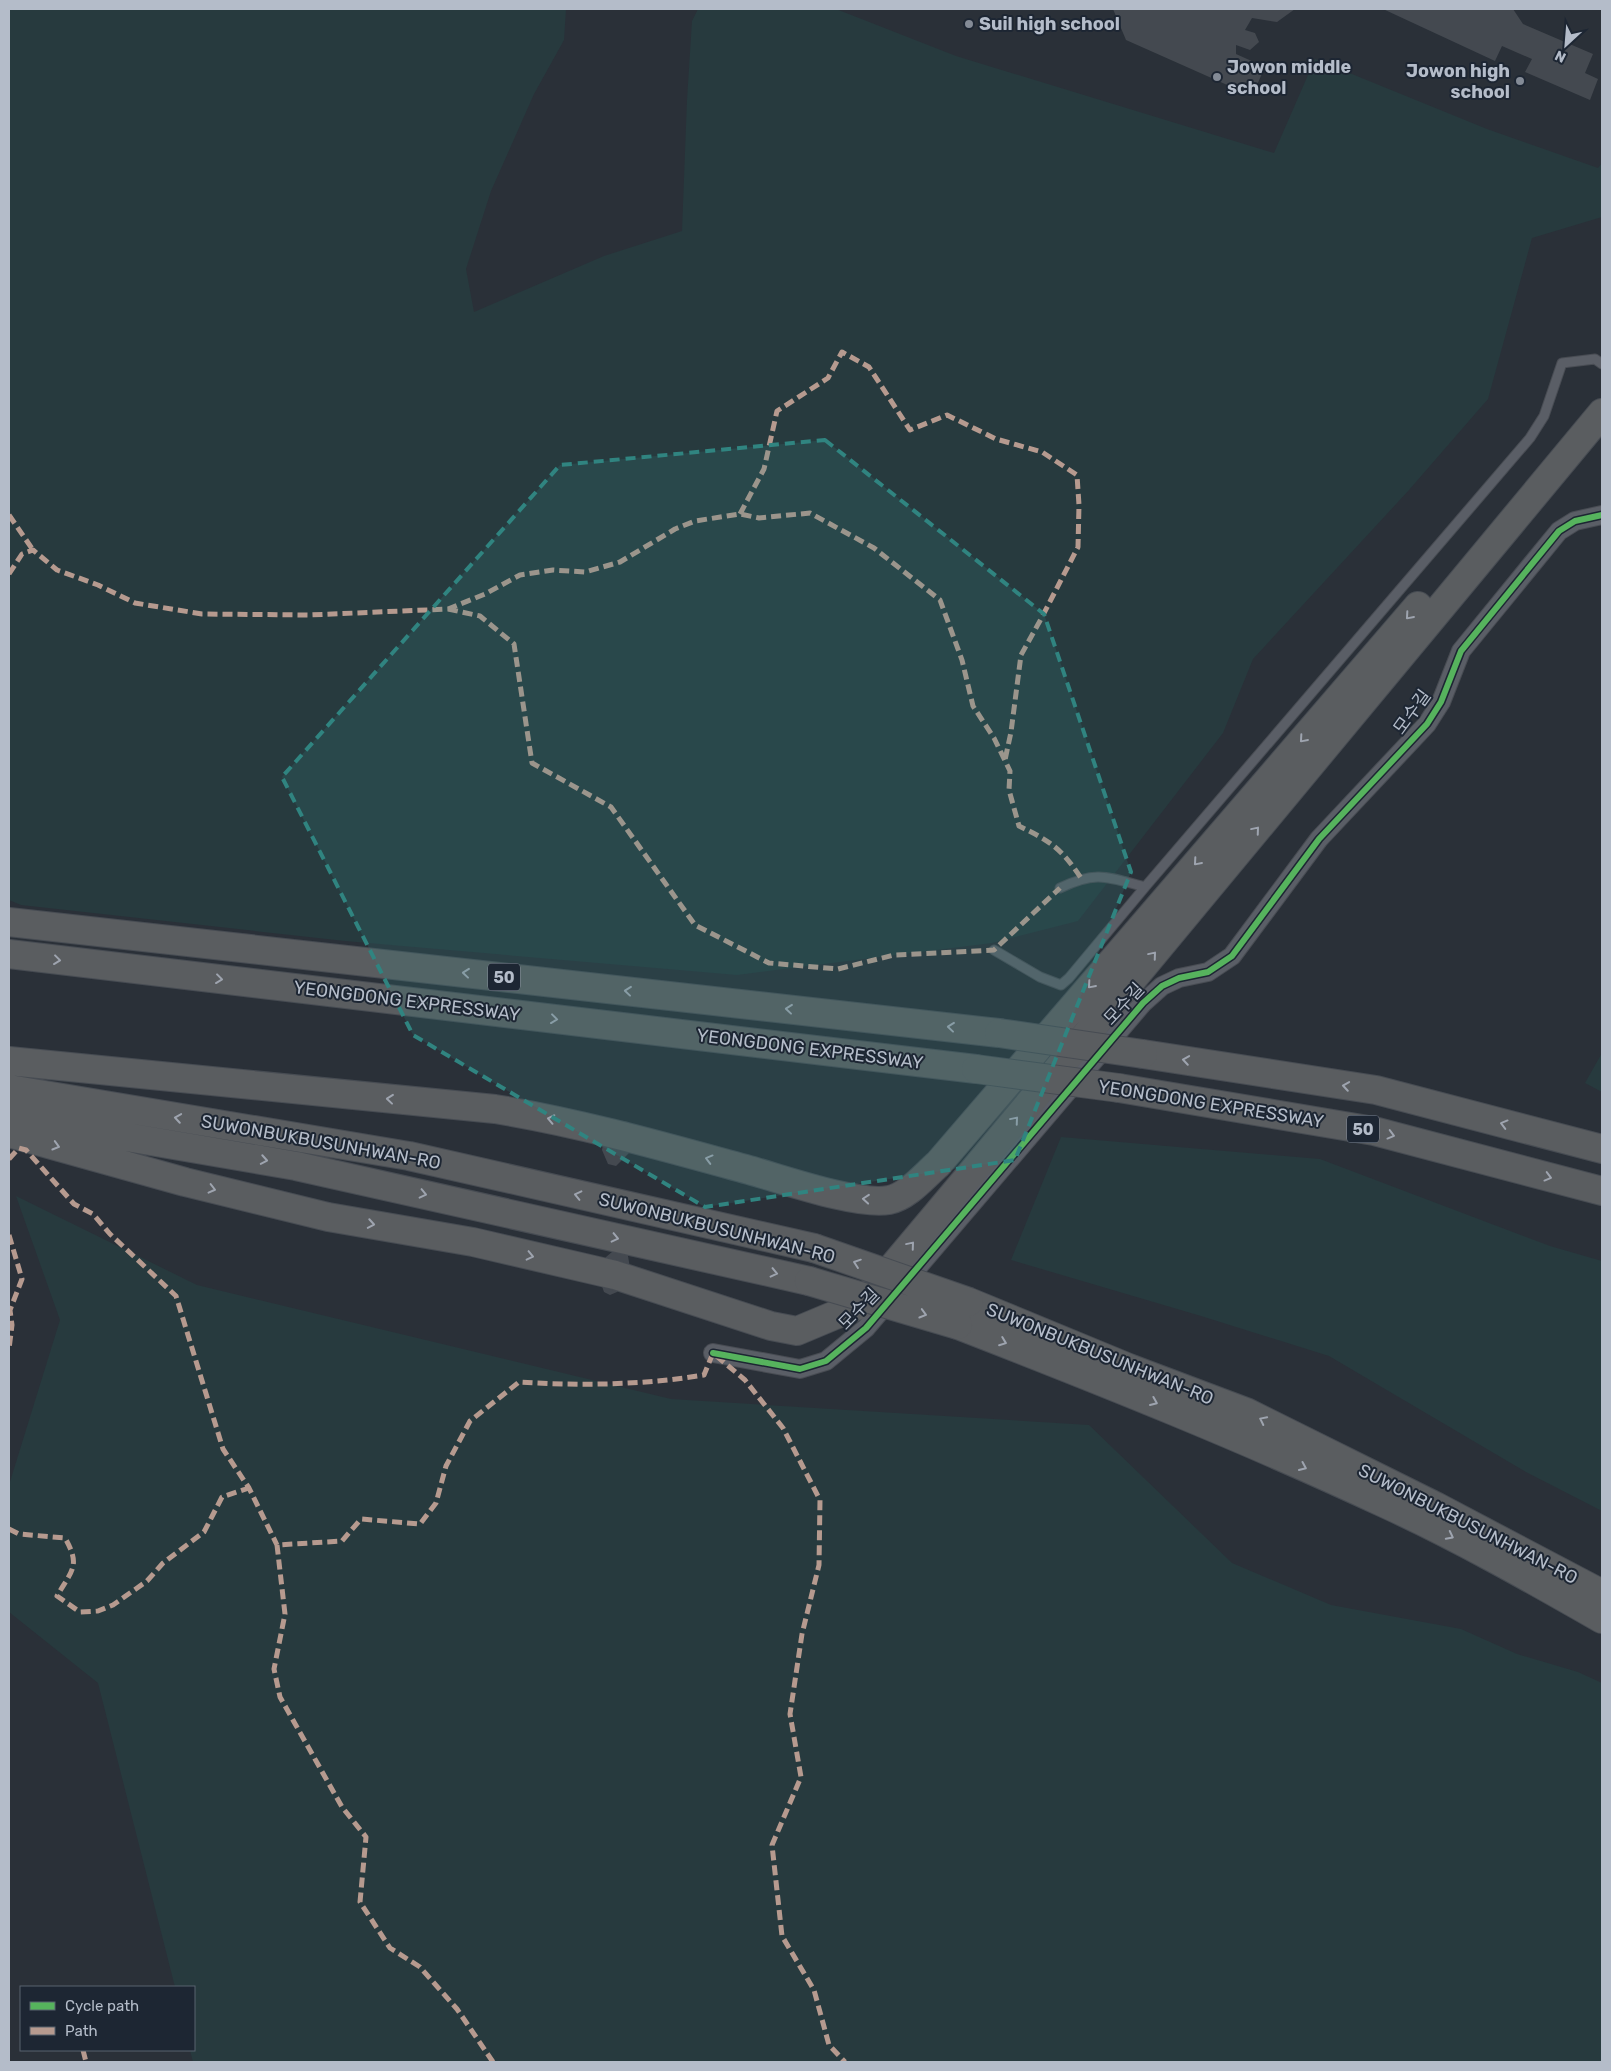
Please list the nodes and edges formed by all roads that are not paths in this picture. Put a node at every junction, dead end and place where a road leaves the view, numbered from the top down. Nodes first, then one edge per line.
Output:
1 (1602, 364) edge
2 (1602, 395) edge
3 (1602, 413) edge
4 (1602, 515) edge
5 (1145, 886) junction
6 (1060, 888) dead end
7 (9, 922) edge
8 (994, 950) dead end
9 (9, 954) edge
10 (9, 1062) edge
11 (9, 1089) edge
12 (9, 1117) edge
13 (9, 1132) edge
14 (1602, 1149) edge
15 (1602, 1191) edge
16 (963, 1313) junction
17 (713, 1353) dead end
18 (1602, 1594) edge
19 (1602, 1619) edge

1 - 5 lane
2 -> 10 highway
13 -> 3 highway
4 - 17 street, 모수길
5 - 6 lane
5 - 8 lane
14 -> 7 highway, YEONGDONG EXPRESSWAY / 50, bridge
9 -> 15 highway, YEONGDONG EXPRESSWAY / 50, bridge
16 -> 11 highway, SUWONBUKBUSUNHWAN-RO, bridge
12 -> 16 highway, SUWONBUKBUSUNHWAN-RO, bridge
18 -> 16 highway, SUWONBUKBUSUNHWAN-RO
16 -> 19 highway, SUWONBUKBUSUNHWAN-RO

